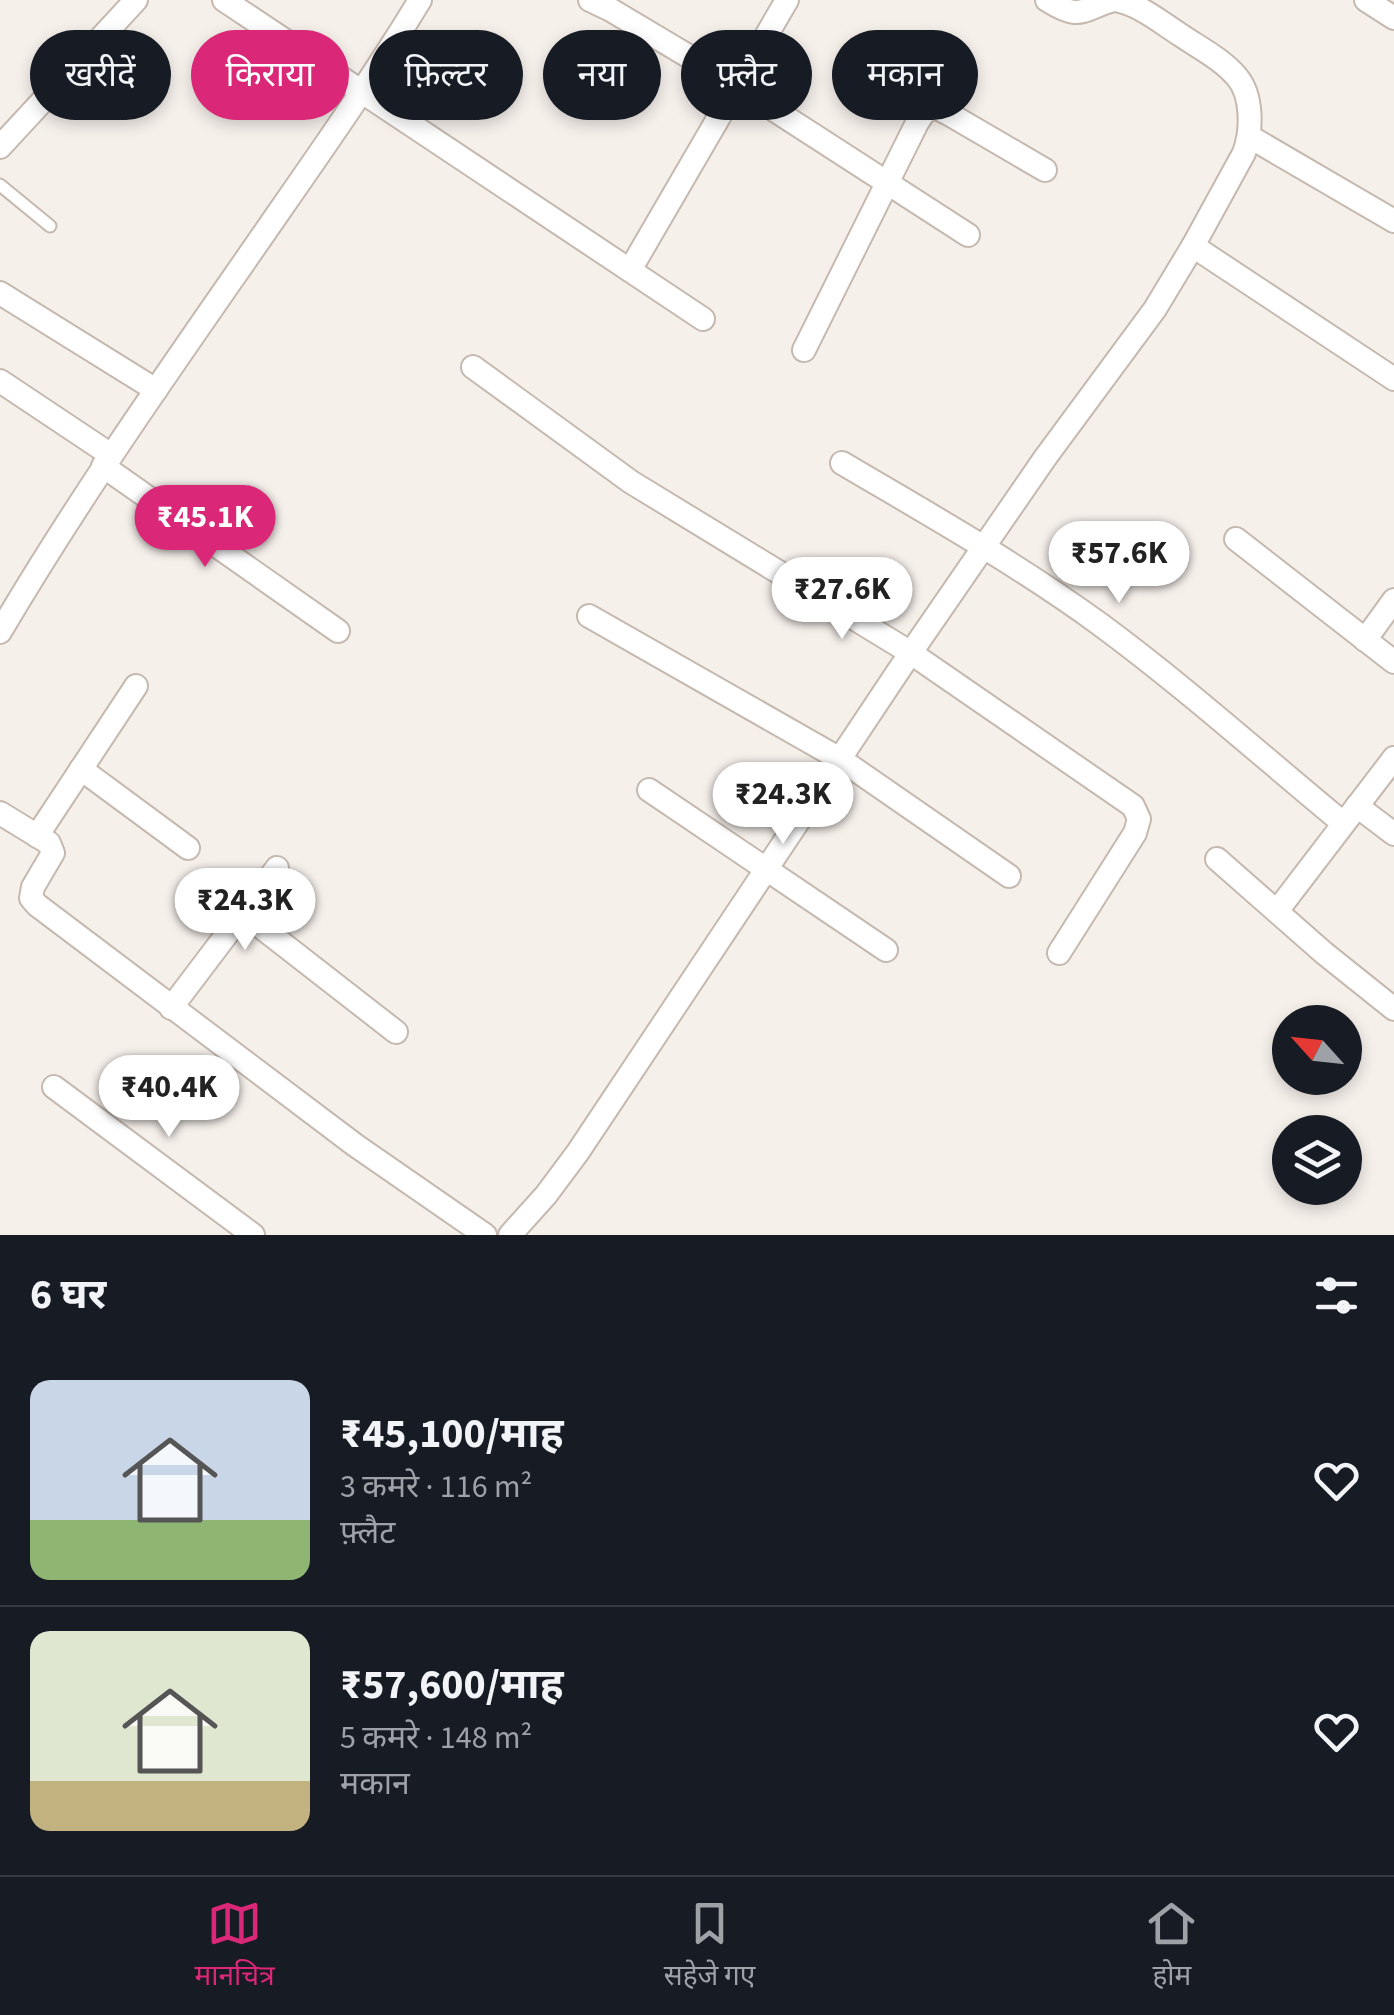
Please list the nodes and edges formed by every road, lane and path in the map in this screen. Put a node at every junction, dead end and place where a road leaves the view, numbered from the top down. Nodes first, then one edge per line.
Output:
1 (136, 0) edge
2 (224, 0) edge
3 (420, 0) edge
4 (590, 0) edge
5 (787, 0) edge
6 (1047, 0) edge
7 (1115, 0) edge
8 (1366, 0) edge
9 (1154, 7) edge
10 (1394, 18) edge
11 (770, 30) edge
12 (681, 51) edge
13 (361, 92) junction
14 (719, 120) edge
15 (789, 120) edge
16 (1250, 137) junction
17 (0, 147) edge
18 (1045, 170) dead end
19 (887, 183) junction
20 (0, 185) edge
21 (1394, 221) edge
22 (50, 226) dead end
23 (968, 235) dead end
24 (1193, 246) junction
25 (630, 270) junction
26 (0, 294) edge
27 (703, 319) dead end
28 (804, 350) dead end
29 (473, 367) dead end
30 (1394, 380) edge
31 (0, 381) edge
32 (156, 390) junction
33 (107, 461) junction
34 (842, 463) dead end
35 (1236, 539) dead end
36 (983, 547) junction
37 (1394, 600) edge
38 (589, 616) dead end
39 (338, 631) dead end
40 (0, 632) edge
41 (1365, 640) junction
42 (911, 653) junction
43 (1394, 662) edge
44 (136, 686) dead end
45 (1394, 758) edge
46 (840, 759) junction
47 (82, 769) junction
48 (648, 790) dead end
49 (0, 814) edge
50 (1350, 814) junction
51 (1394, 834) edge
52 (38, 836) junction
53 (188, 848) dead end
54 (1217, 859) dead end
55 (277, 868) dead end
56 (766, 868) junction
57 (1009, 876) dead end
58 (1277, 911) junction
59 (243, 913) junction
60 (886, 950) dead end
61 (1060, 953) dead end
62 (171, 1008) junction
63 (1394, 1008) edge
64 (396, 1032) dead end
65 (54, 1087) dead end
66 (253, 1235) edge
67 (485, 1235) edge
68 (510, 1235) edge

1 - 17 street
2 - 13 street
3 - 13 street
4 - 12 street
5 - 11 street
6 - 7 street
7 - 9 street
8 - 10 street
9 - 16 street
13 - 25 street
13 - 32 street
14 - 25 street
15 - 19 street
16 - 21 street
16 - 24 street
18 - 19 street
19 - 23 street
19 - 28 street
20 - 22 lane
24 - 30 street
24 - 36 street
25 - 27 street
26 - 32 street
29 - 42 street
31 - 33 street
32 - 33 street
33 - 39 street
33 - 40 street
34 - 36 street
35 - 41 street
36 - 42 street
36 - 50 street
37 - 41 street
38 - 46 street
41 - 43 street
42 - 46 street
42 - 61 street
44 - 47 street
45 - 50 street
46 - 56 street
46 - 57 street
47 - 52 street
47 - 53 street
48 - 56 street
49 - 52 street
50 - 51 street
50 - 58 street
52 - 62 street
54 - 58 street
55 - 59 street
56 - 60 street
56 - 68 street
58 - 63 street
59 - 62 street
59 - 64 street
62 - 67 street
65 - 66 street

